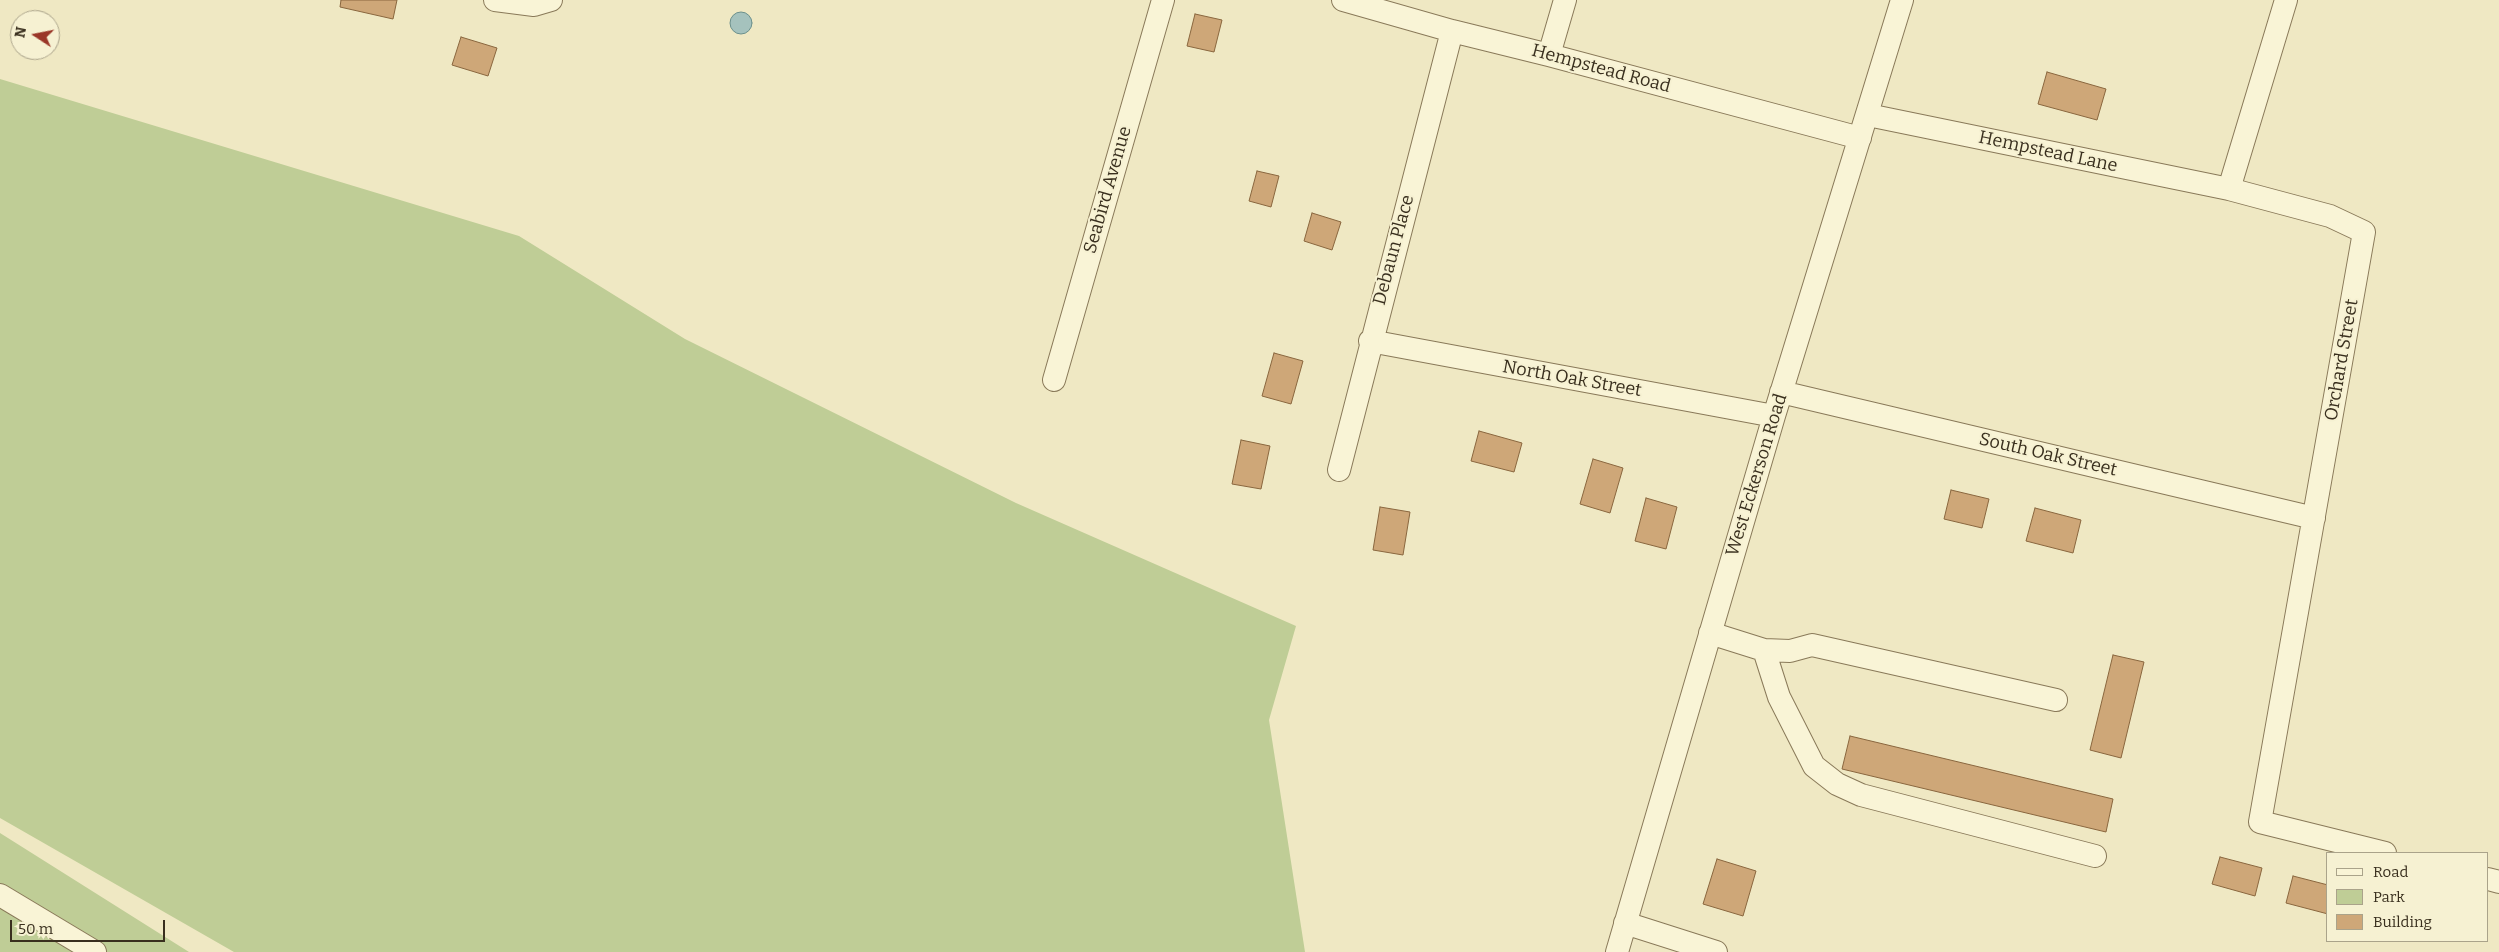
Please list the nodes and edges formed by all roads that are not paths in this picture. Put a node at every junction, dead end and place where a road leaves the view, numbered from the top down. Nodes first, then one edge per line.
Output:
1 (496, 0) edge
2 (551, 0) edge
3 (1163, 0) edge
4 (1343, 0) edge
5 (1565, 0) edge
6 (1902, 0) edge
7 (2286, 0) edge
8 (1452, 31) junction
9 (1549, 55) junction
10 (1868, 115) junction
11 (1860, 138) junction
12 (2229, 189) junction
13 (1370, 341) junction
14 (1054, 380) dead end
15 (1781, 392) junction
16 (1774, 416) junction
17 (1339, 470) dead end
18 (2314, 518) junction
19 (1710, 633) junction
20 (1764, 650) junction
21 (2056, 700) dead end
22 (2380, 852) edge
23 (2095, 856) dead end
24 (0, 896) edge
25 (1625, 923) junction
26 (95, 952) edge
27 (1617, 952) edge
28 (1716, 952) edge

1 - 2 street
3 - 14 street, Seabird Avenue
4 - 8 street, Hempstead Road
5 - 9 street
6 - 10 street, West Eckerson Road
7 - 12 street
8 - 9 street, Hempstead Road
8 - 13 street, Debaun Place
9 - 11 street, Hempstead Road
10 - 11 street, West Eckerson Road
10 - 12 street, Hempstead Lane
11 - 15 street, West Eckerson Road
12 - 18 street, Orchard Street
13 - 16 street, North Oak Street
13 - 17 street, Debaun Place
15 - 16 street, West Eckerson Road
15 - 18 street, South Oak Street
16 - 19 street, West Eckerson Road
18 - 22 street, Orchard Street
19 - 20 street
19 - 25 street, West Eckerson Road
20 - 21 street
20 - 23 street
24 - 26 street
25 - 27 street, West Eckerson Road
25 - 28 street

